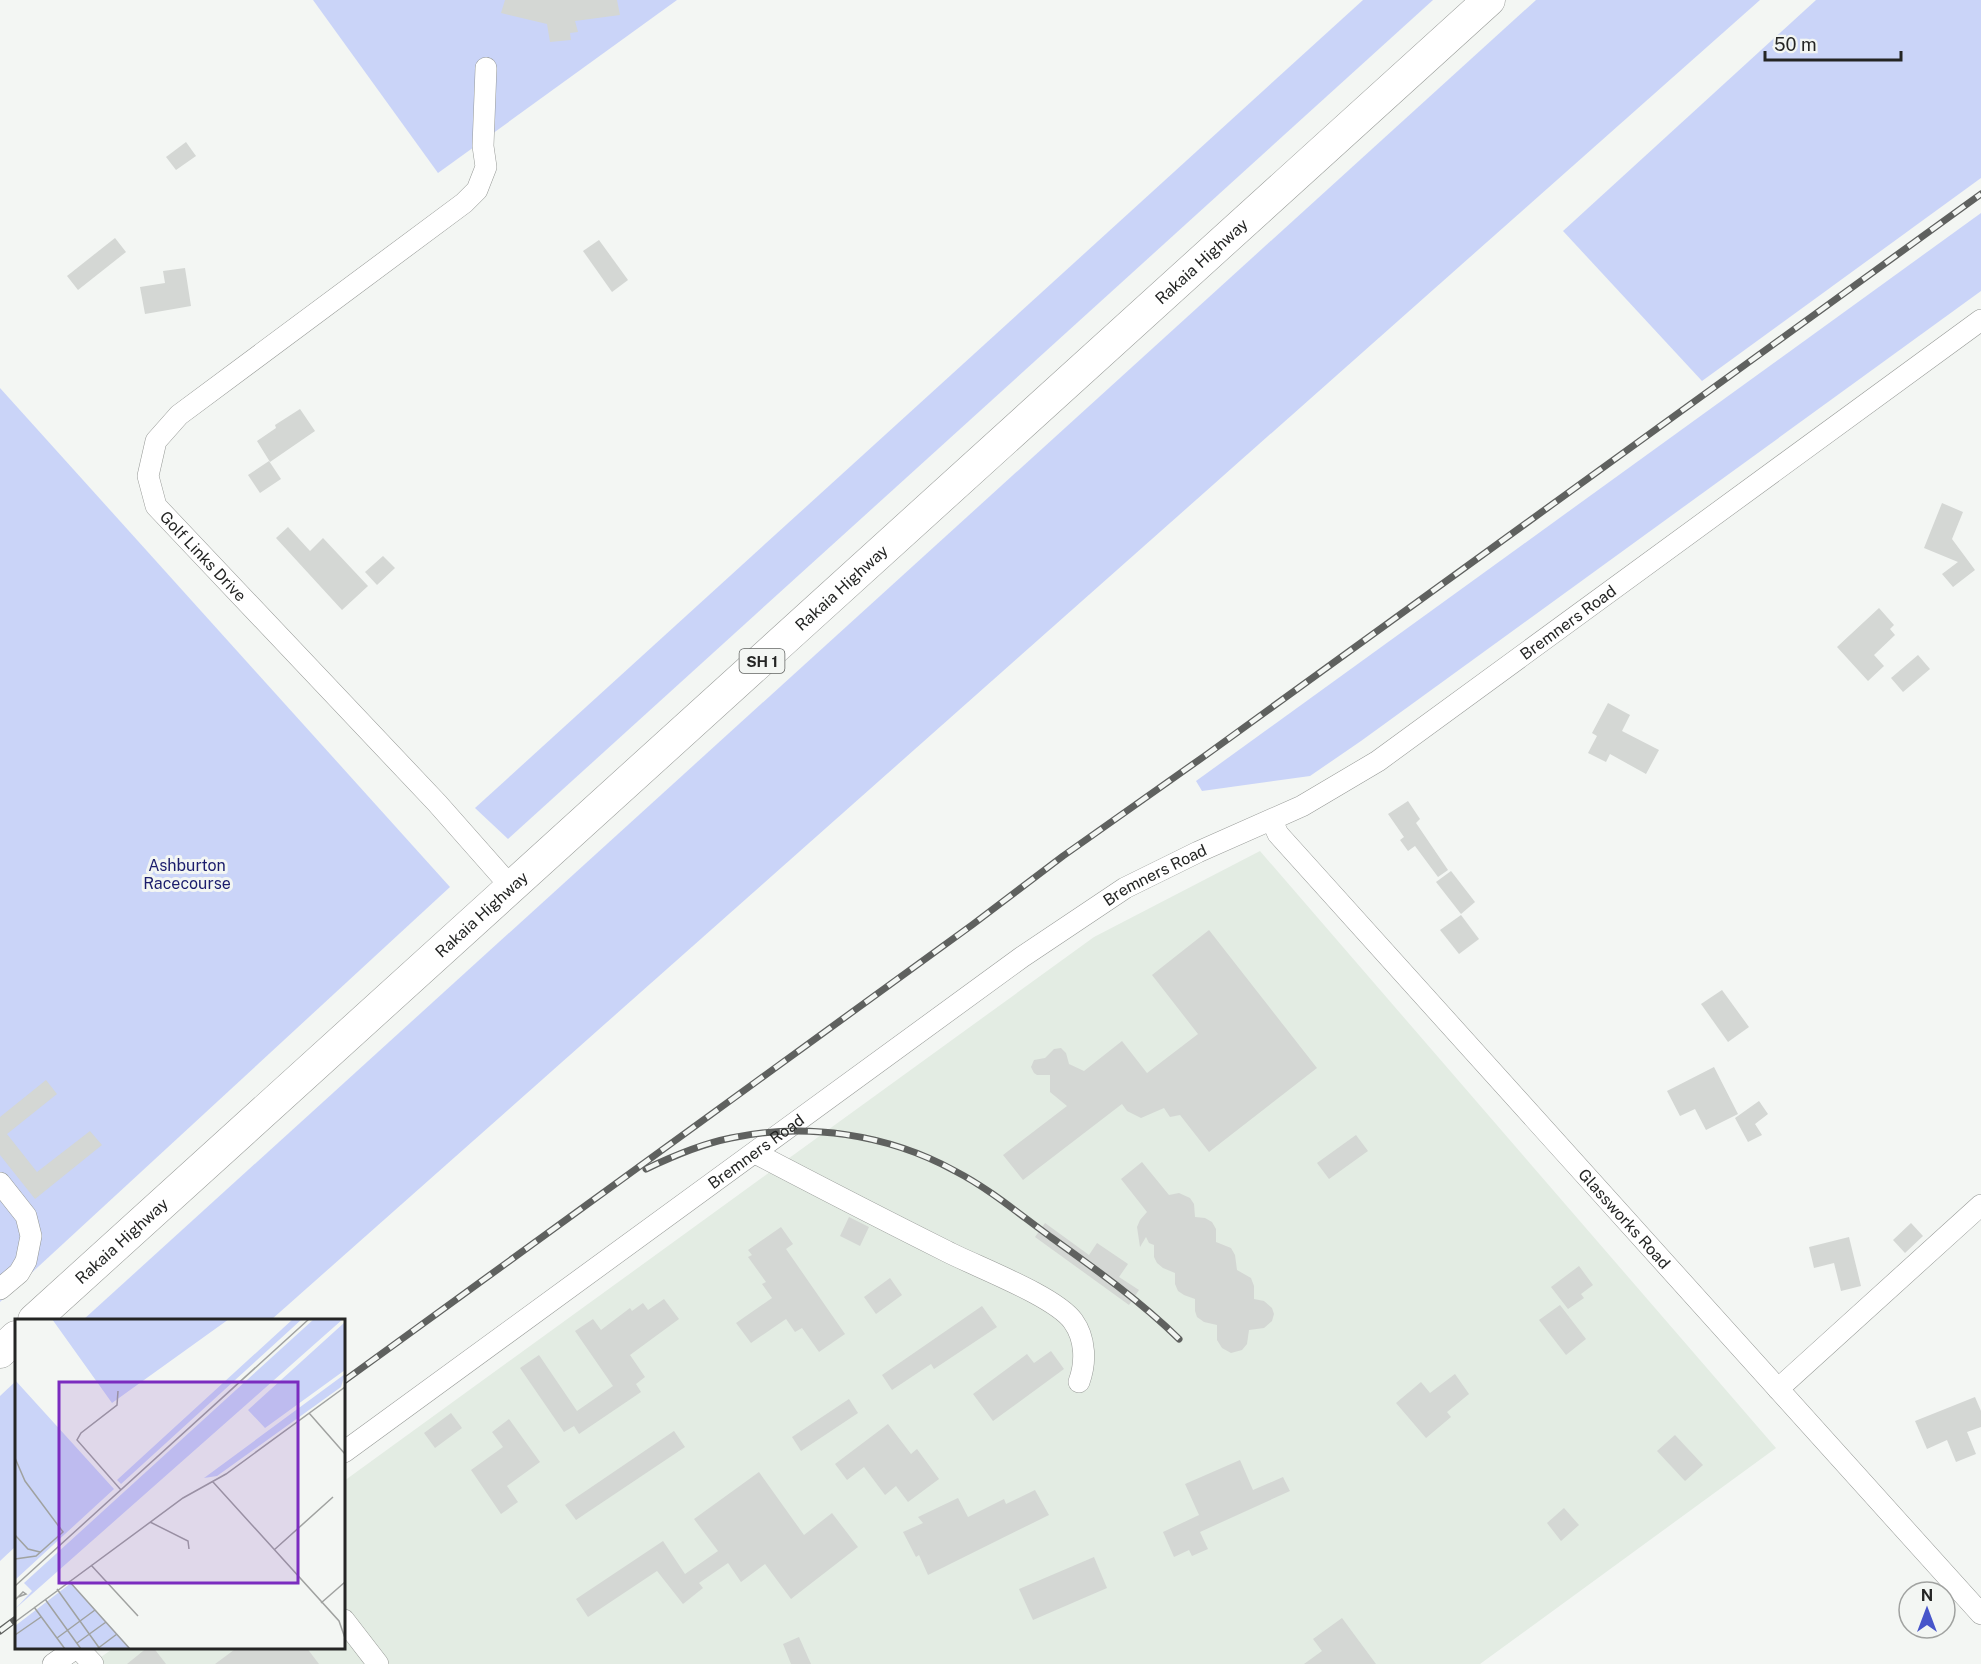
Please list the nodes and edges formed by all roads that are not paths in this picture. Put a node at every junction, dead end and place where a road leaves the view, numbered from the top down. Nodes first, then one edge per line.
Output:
1 (1490, 0) edge
2 (486, 68) dead end
3 (1981, 320) edge
4 (1272, 821) junction
5 (512, 888) junction
6 (755, 1153) junction
7 (0, 1183) edge
8 (1981, 1205) edge
9 (0, 1289) edge
10 (35, 1319) edge
11 (15, 1338) edge
12 (0, 1352) edge
13 (1079, 1383) dead end
14 (1778, 1389) junction
15 (345, 1451) edge
16 (1981, 1614) edge
17 (345, 1621) edge
18 (74, 1649) edge
19 (79, 1649) edge
20 (53, 1664) edge
21 (93, 1664) edge
22 (378, 1664) edge

1 - 5 highway, Rakaia Highway / SH 1
2 - 5 street, Golf Links Drive
3 - 4 street, Bremners Road
4 - 6 street, Bremners Road
4 - 14 street, Glassworks Road
5 - 10 highway, Rakaia Highway / SH 1
6 - 13 street
6 - 15 street, Bremners Road
7 - 9 street
8 - 14 street
11 - 12 highway
14 - 16 street, Glassworks Road
17 - 22 street
18 - 20 street
19 - 21 street

